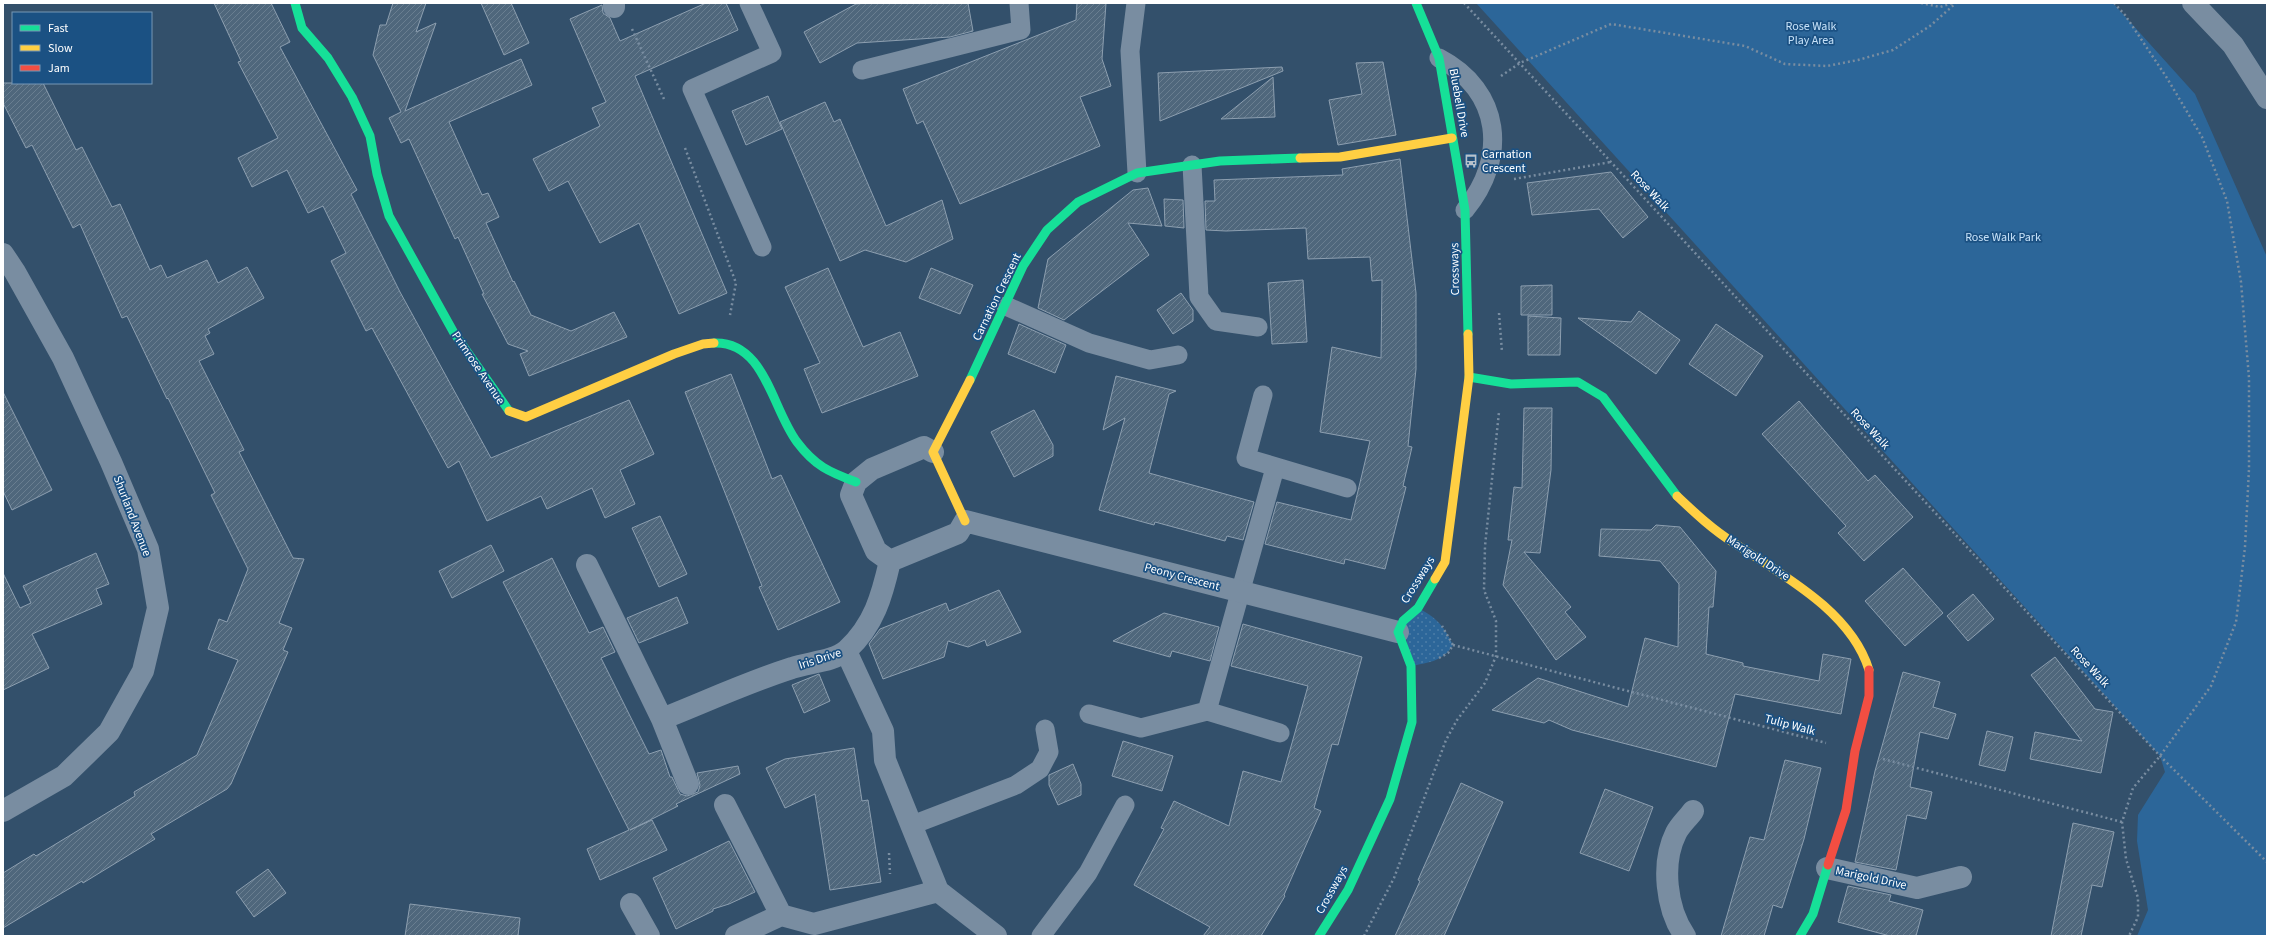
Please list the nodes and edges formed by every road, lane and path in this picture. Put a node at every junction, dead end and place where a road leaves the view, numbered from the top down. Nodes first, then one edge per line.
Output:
1 (294, 3) edge
2 (749, 3) edge
3 (1019, 3) edge
4 (1136, 3) edge
5 (1416, 3) edge
6 (1464, 3) edge
7 (1921, 3) edge
8 (1954, 3) edge
9 (2114, 3) edge
10 (2193, 3) edge
11 (631, 22) dead end
12 (1439, 58) junction
13 (1520, 63) junction
14 (862, 70) dead end
15 (1467, 79) junction
16 (2267, 98) edge
17 (664, 101) dead end
18 (1452, 138) junction
19 (684, 145) dead end
20 (1611, 162) junction
21 (1192, 165) junction
22 (1137, 173) junction
23 (1508, 180) dead end
24 (1465, 210) junction
25 (762, 247) dead end
26 (3, 254) edge
27 (1006, 306) junction
28 (1258, 327) dead end
29 (724, 343) junction
30 (1178, 355) dead end
31 (1469, 377) junction
32 (1263, 395) dead end
33 (933, 452) junction
34 (1275, 468) junction
35 (856, 482) junction
36 (1347, 488) dead end
37 (965, 521) junction
38 (890, 561) junction
39 (587, 565) dead end
40 (1239, 592) junction
41 (1418, 608) junction
42 (1398, 632) junction
43 (1453, 645) junction
44 (846, 651) junction
45 (1411, 666) junction
46 (1208, 711) junction
47 (1089, 714) dead end
48 (662, 720) junction
49 (1045, 729) dead end
50 (1280, 733) dead end
51 (1855, 751) junction
52 (2160, 756) junction
53 (688, 784) dead end
54 (725, 805) dead end
55 (1125, 805) dead end
56 (3, 811) edge
57 (1693, 811) dead end
58 (2122, 822) junction
59 (912, 825) junction
60 (2267, 862) edge
61 (1827, 868) junction
62 (1961, 877) dead end
63 (938, 891) junction
64 (631, 904) dead end
65 (781, 915) junction
66 (812, 930) edge
67 (648, 936) edge
68 (736, 936) edge
69 (996, 936) edge
70 (1041, 936) edge
71 (1319, 936) edge
72 (1685, 936) edge
73 (1800, 936) edge
74 (2130, 936) edge

1 - 29 street, Primrose Avenue
2 - 25 lane
3 - 14 lane
4 - 22 lane
5 - 12 street, Bluebell Drive
6 - 13 path, Rose Walk
7 - 8 path
8 - 13 path
9 - 52 path
10 - 16 street
11 - 17 path
12 - 15 lane
12 - 18 street, Bluebell Drive
13 - 15 path
13 - 20 path, Rose Walk
15 - 24 lane
18 - 21 street, Carnation Crescent
18 - 24 street, Bluebell Drive
19 - 29 path
20 - 23 path
20 - 52 path, Rose Walk
21 - 22 street, Carnation Crescent
21 - 28 lane
22 - 27 street, Carnation Crescent
24 - 31 street, Crossways
26 - 56 street, Shurland Avenue
27 - 30 lane
27 - 33 street, Carnation Crescent
29 - 35 street, Primrose Avenue
31 - 41 street, Crossways
31 - 51 street, Marigold Drive
32 - 34 lane
33 - 35 street
33 - 37 street
34 - 36 lane
34 - 40 lane
35 - 38 street
37 - 38 street
37 - 40 street, Peony Crescent
38 - 44 street, Iris Drive
39 - 48 street
40 - 42 street, Peony Crescent
40 - 46 lane
41 - 42 street, Crossways
41 - 43 path
42 - 45 street, Crossways
43 - 45 path
43 - 51 path, Tulip Walk
44 - 48 street, Iris Drive
44 - 59 street
45 - 71 street, Crossways
46 - 47 lane
46 - 50 lane
48 - 53 street
49 - 59 lane
51 - 58 path, Tulip Walk
51 - 61 street, Marigold Drive
52 - 58 path
52 - 60 path, Rose Walk
54 - 65 street
55 - 70 lane
57 - 72 street
58 - 74 path
59 - 63 street
61 - 62 street, Marigold Drive
61 - 73 street, Marigold Drive
63 - 66 street
63 - 69 street
64 - 67 street
65 - 66 street
65 - 68 street

